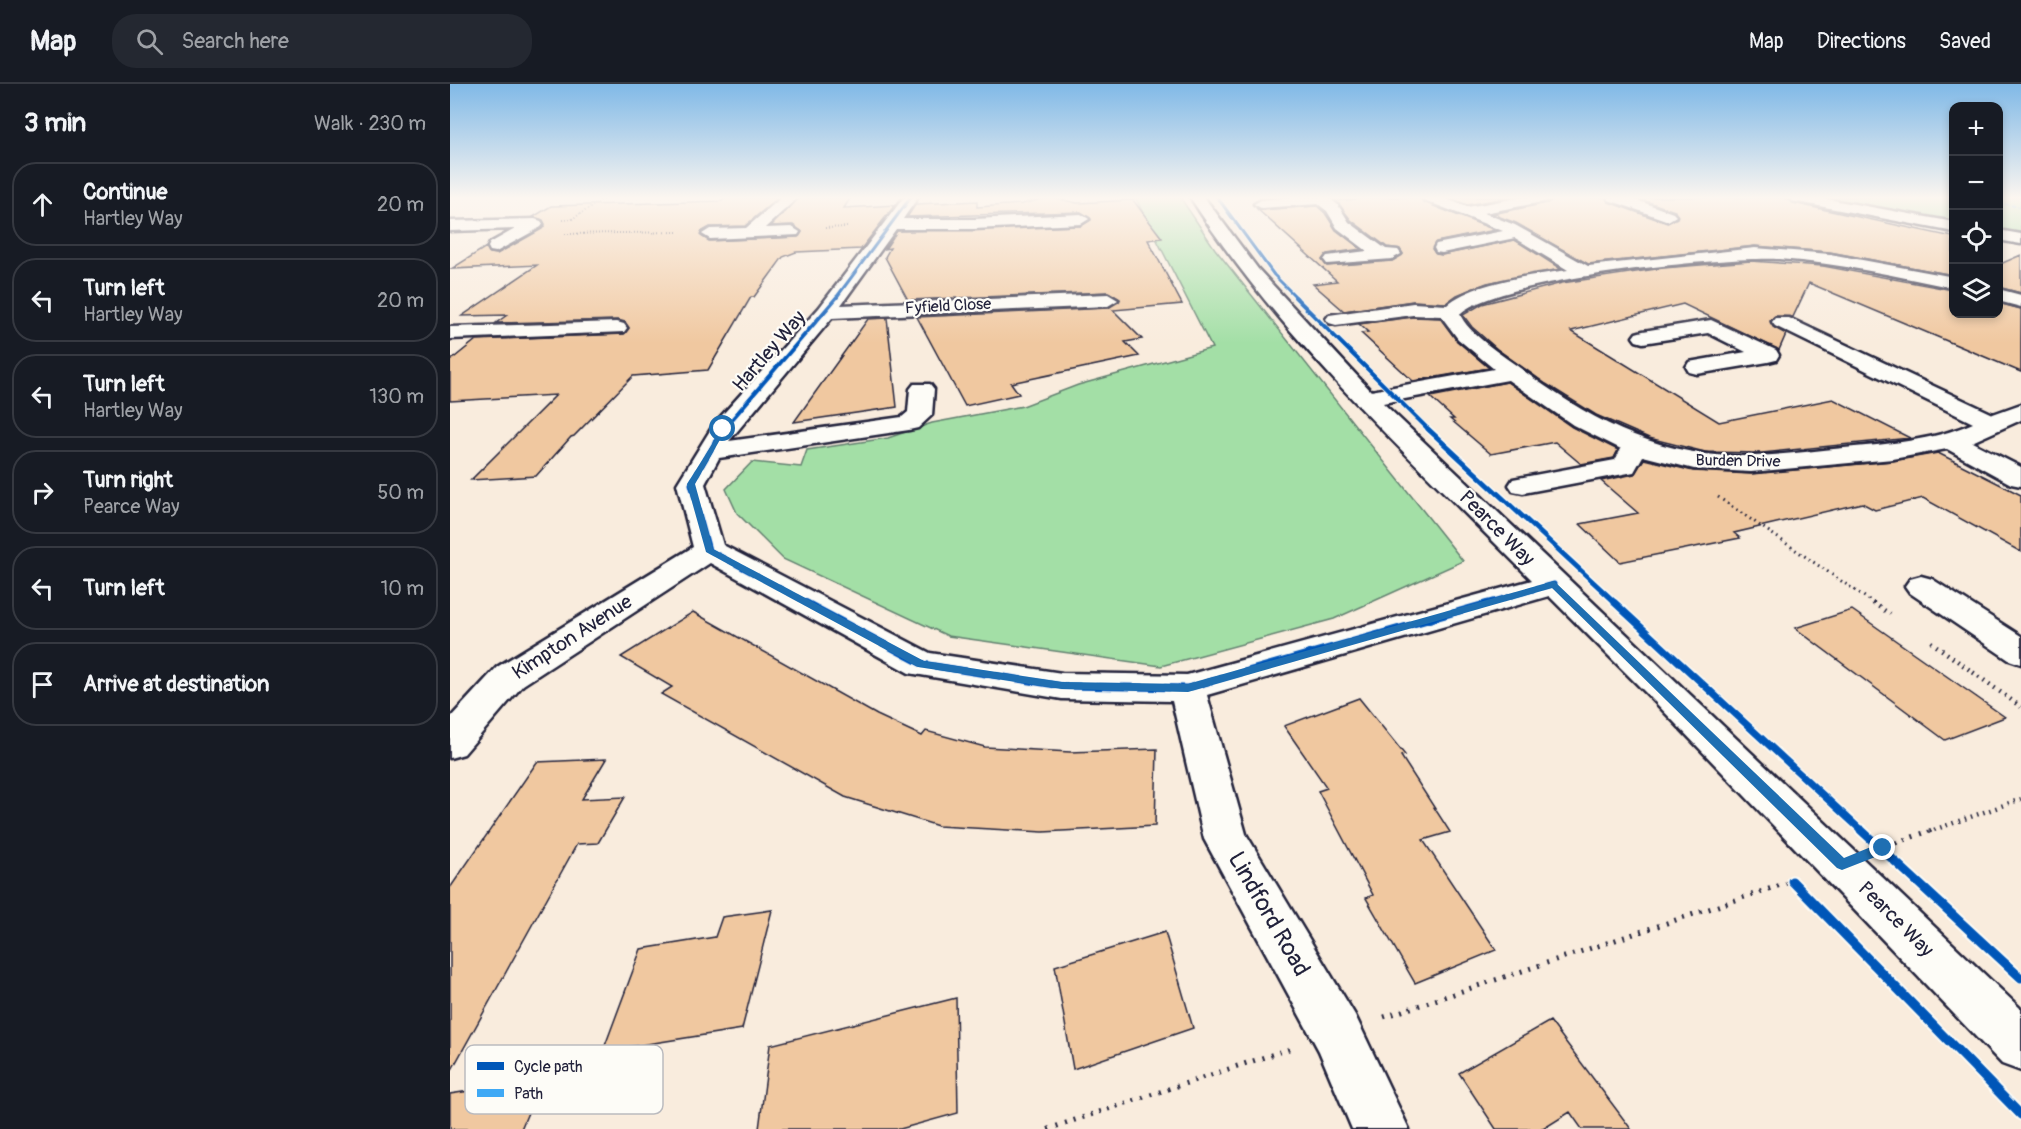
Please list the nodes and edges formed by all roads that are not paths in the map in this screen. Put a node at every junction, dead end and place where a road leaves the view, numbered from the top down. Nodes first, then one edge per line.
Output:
1 (876, 246) edge
2 (1232, 246) edge
3 (1370, 246) edge
4 (1453, 246) edge
5 (1540, 246) edge
6 (1442, 248) dead end
7 (1403, 252) dead end
8 (1382, 255) junction
9 (1333, 260) dead end
10 (1585, 272) junction
11 (1949, 282) edge
12 (2003, 296) edge
13 (1108, 300) dead end
14 (1070, 301) junction
15 (2021, 301) edge
16 (1451, 311) junction
17 (826, 312) junction
18 (1336, 319) dead end
19 (1067, 322) dead end
20 (617, 328) dead end
21 (450, 333) edge
22 (1643, 337) dead end
23 (1738, 339) junction
24 (1697, 367) dead end
25 (1512, 373) junction
26 (922, 389) dead end
27 (1365, 399) junction
28 (2021, 411) edge
29 (1992, 423) junction
30 (1950, 440) junction
31 (1635, 446) junction
32 (709, 453) junction
33 (2021, 478) edge
34 (1523, 485) dead end
35 (709, 550) junction
36 (1554, 584) junction
37 (1921, 586) dead end
38 (2018, 647) edge
39 (1188, 688) junction
40 (450, 743) edge
41 (2021, 1045) edge
42 (1380, 1129) edge

1 - 17 street, Hartley Way
2 - 27 street, Pearce Way
3 - 8 street
4 - 6 street
5 - 10 street
7 - 8 street
8 - 9 street
10 - 11 street
10 - 16 street
12 - 15 street
13 - 14 street, Fyfield Close
14 - 17 street, Fyfield Close
14 - 19 street
16 - 18 street
16 - 25 street, Burden Drive
17 - 32 street, Hartley Way
20 - 21 street
22 - 23 street
23 - 24 street
23 - 29 street
25 - 27 street
25 - 31 street, Burden Drive
26 - 32 street
27 - 36 street, Pearce Way
28 - 29 street, Burden Drive
29 - 30 street, Burden Drive
30 - 31 street, Burden Drive
30 - 33 street
31 - 34 street
32 - 35 street, Hartley Way
35 - 39 street
35 - 40 street, Kimpton Avenue
36 - 39 street
36 - 41 street, Pearce Way
37 - 38 street
39 - 42 street, Lindford Road

